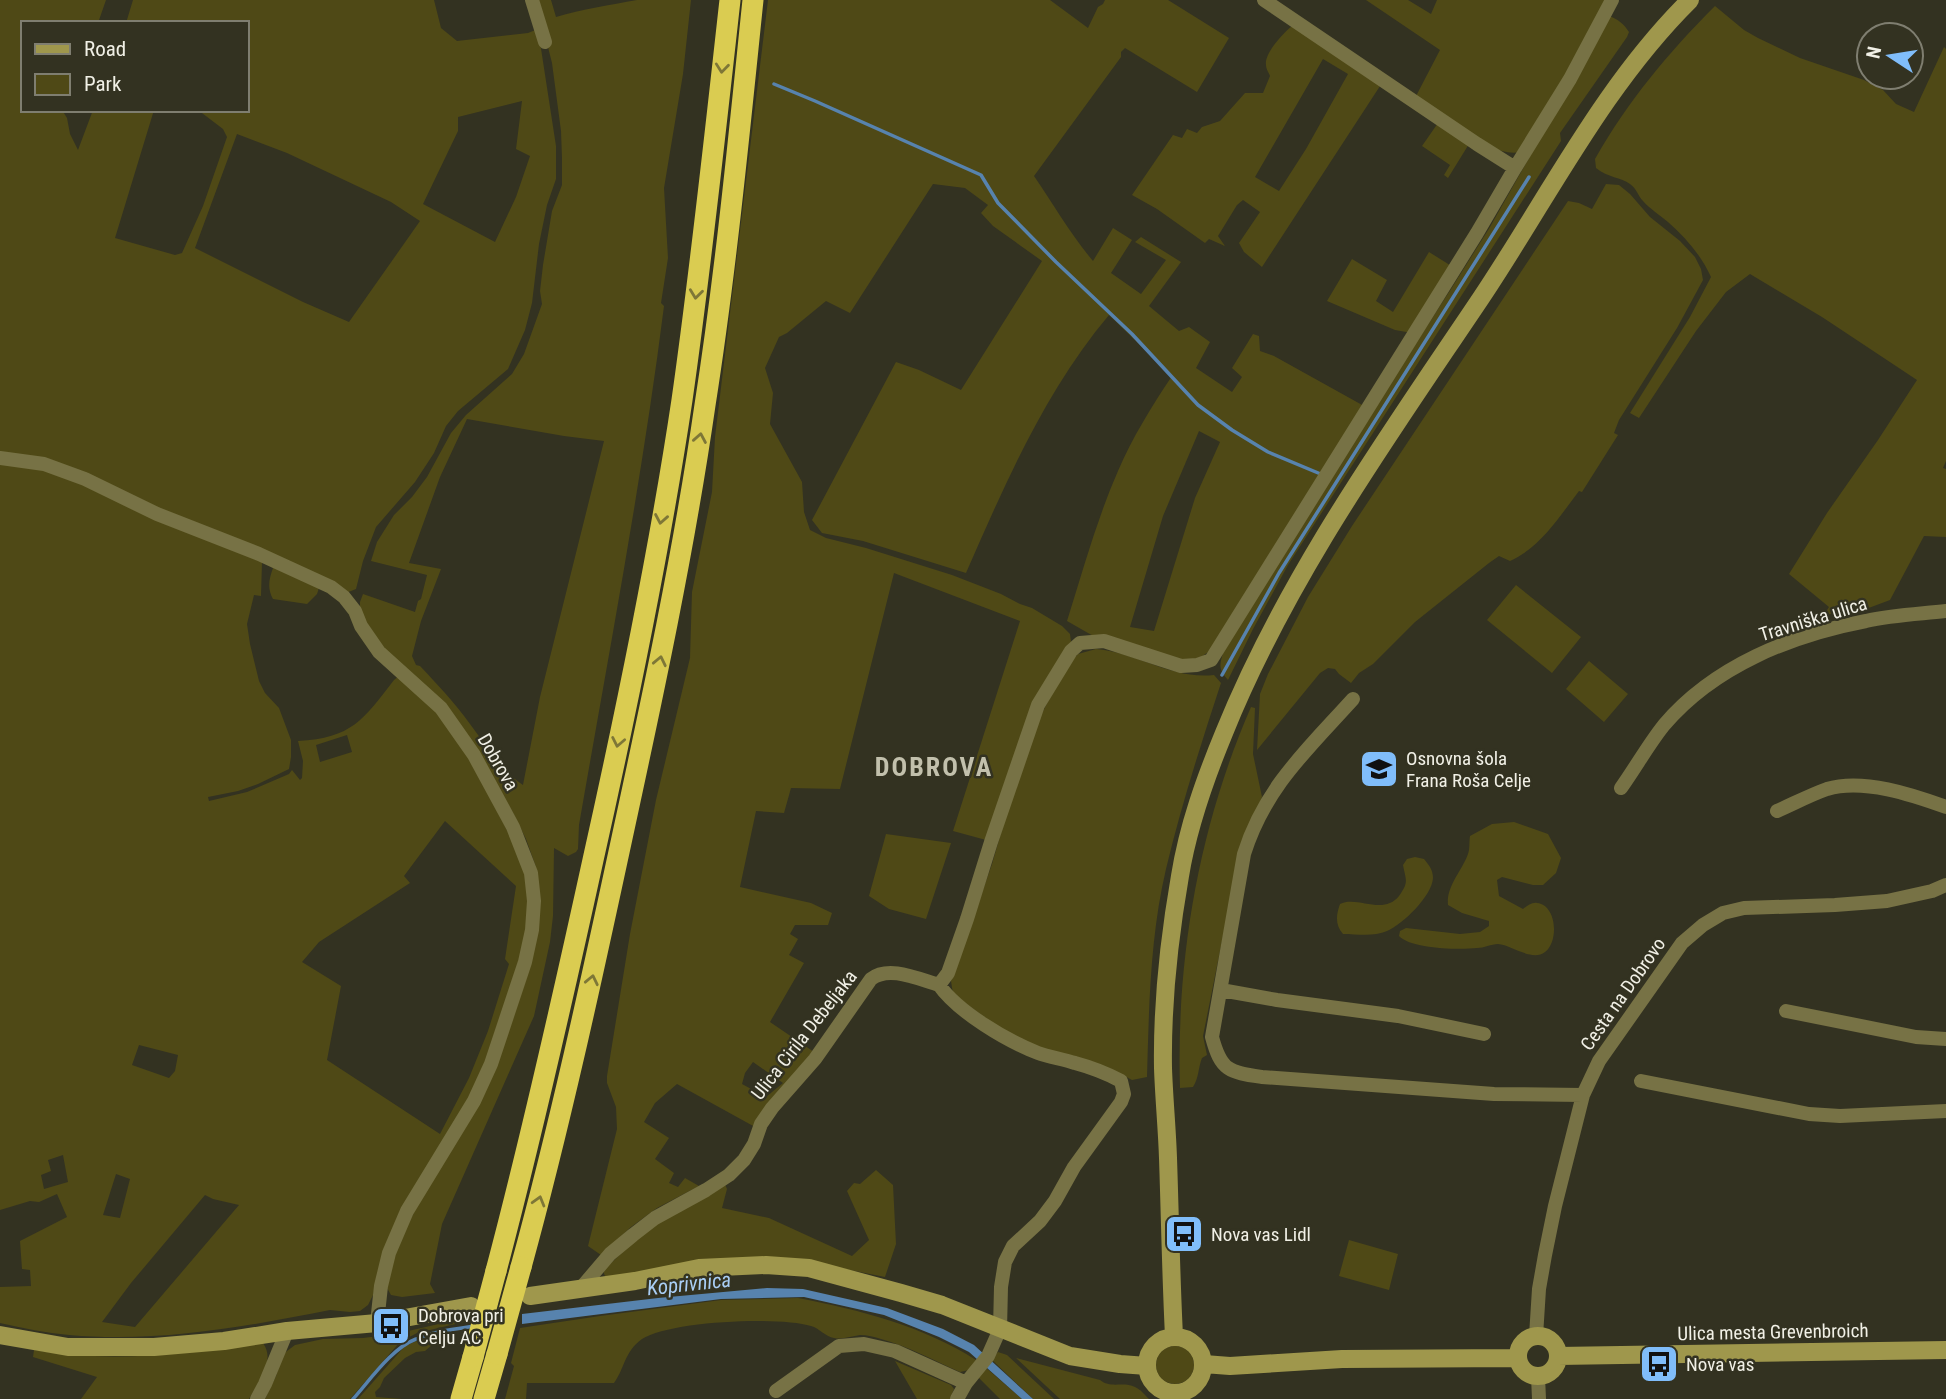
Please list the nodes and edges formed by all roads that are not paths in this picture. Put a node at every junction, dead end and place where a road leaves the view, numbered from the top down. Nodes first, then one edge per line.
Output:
1 (532, 0) edge
2 (730, 0) edge
3 (754, 0) edge
4 (1264, 0) edge
5 (1612, 0) edge
6 (1690, 0) edge
7 (545, 42) dead end
8 (1515, 168) junction
9 (0, 458) edge
10 (1946, 611) edge
11 (1353, 699) dead end
12 (1621, 788) dead end
13 (1946, 807) edge
14 (1777, 811) dead end
15 (1946, 886) edge
16 (939, 985) junction
17 (1221, 990) junction
18 (1786, 1012) dead end
19 (1484, 1034) dead end
20 (1946, 1039) edge
21 (1641, 1081) dead end
22 (1583, 1095) junction
23 (1946, 1111) edge
24 (581, 1288) junction
25 (530, 1296) dead end
26 (471, 1306) dead end
27 (377, 1323) junction
28 (1000, 1329) junction
29 (287, 1331) junction
30 (0, 1335) edge
31 (1174, 1336) junction
32 (1536, 1336) junction
33 (1946, 1350) edge
34 (1558, 1356) junction
35 (1518, 1358) junction
36 (1204, 1364) junction
37 (1147, 1366) junction
38 (1538, 1376) junction
39 (969, 1379) junction
40 (776, 1391) dead end
41 (1180, 1396) edge
42 (257, 1399) edge
43 (461, 1399) edge
44 (484, 1399) edge
45 (957, 1399) edge
46 (1539, 1399) edge

1 - 7 street
2 -> 43 highway, bridge
44 -> 3 highway, bridge
4 - 8 street
5 - 8 street
6 - 31 street
8 - 16 street
9 - 27 street, Dobrova
10 - 12 street, Travniška ulica
11 - 17 street
13 - 14 street
15 - 22 street, Cesta na Dobrovo
16 - 24 street, Ulica Cirila Debeljaka
16 - 28 street
17 - 19 street
17 - 22 street
18 - 20 street
21 - 23 street
22 - 32 street, Cesta na Dobrovo
24 - 25 street
24 - 28 street
26 - 27 street
27 - 29 street
28 - 37 street
28 - 39 street
29 - 30 street
29 - 42 street
31 - 36 street
31 - 37 street
32 - 34 street
32 - 35 street
33 - 34 street, Ulica mesta Grevenbroich
34 - 38 street
35 - 36 street
35 - 38 street
36 - 41 street
37 - 41 street
38 - 46 street
39 - 40 street
39 - 45 street

